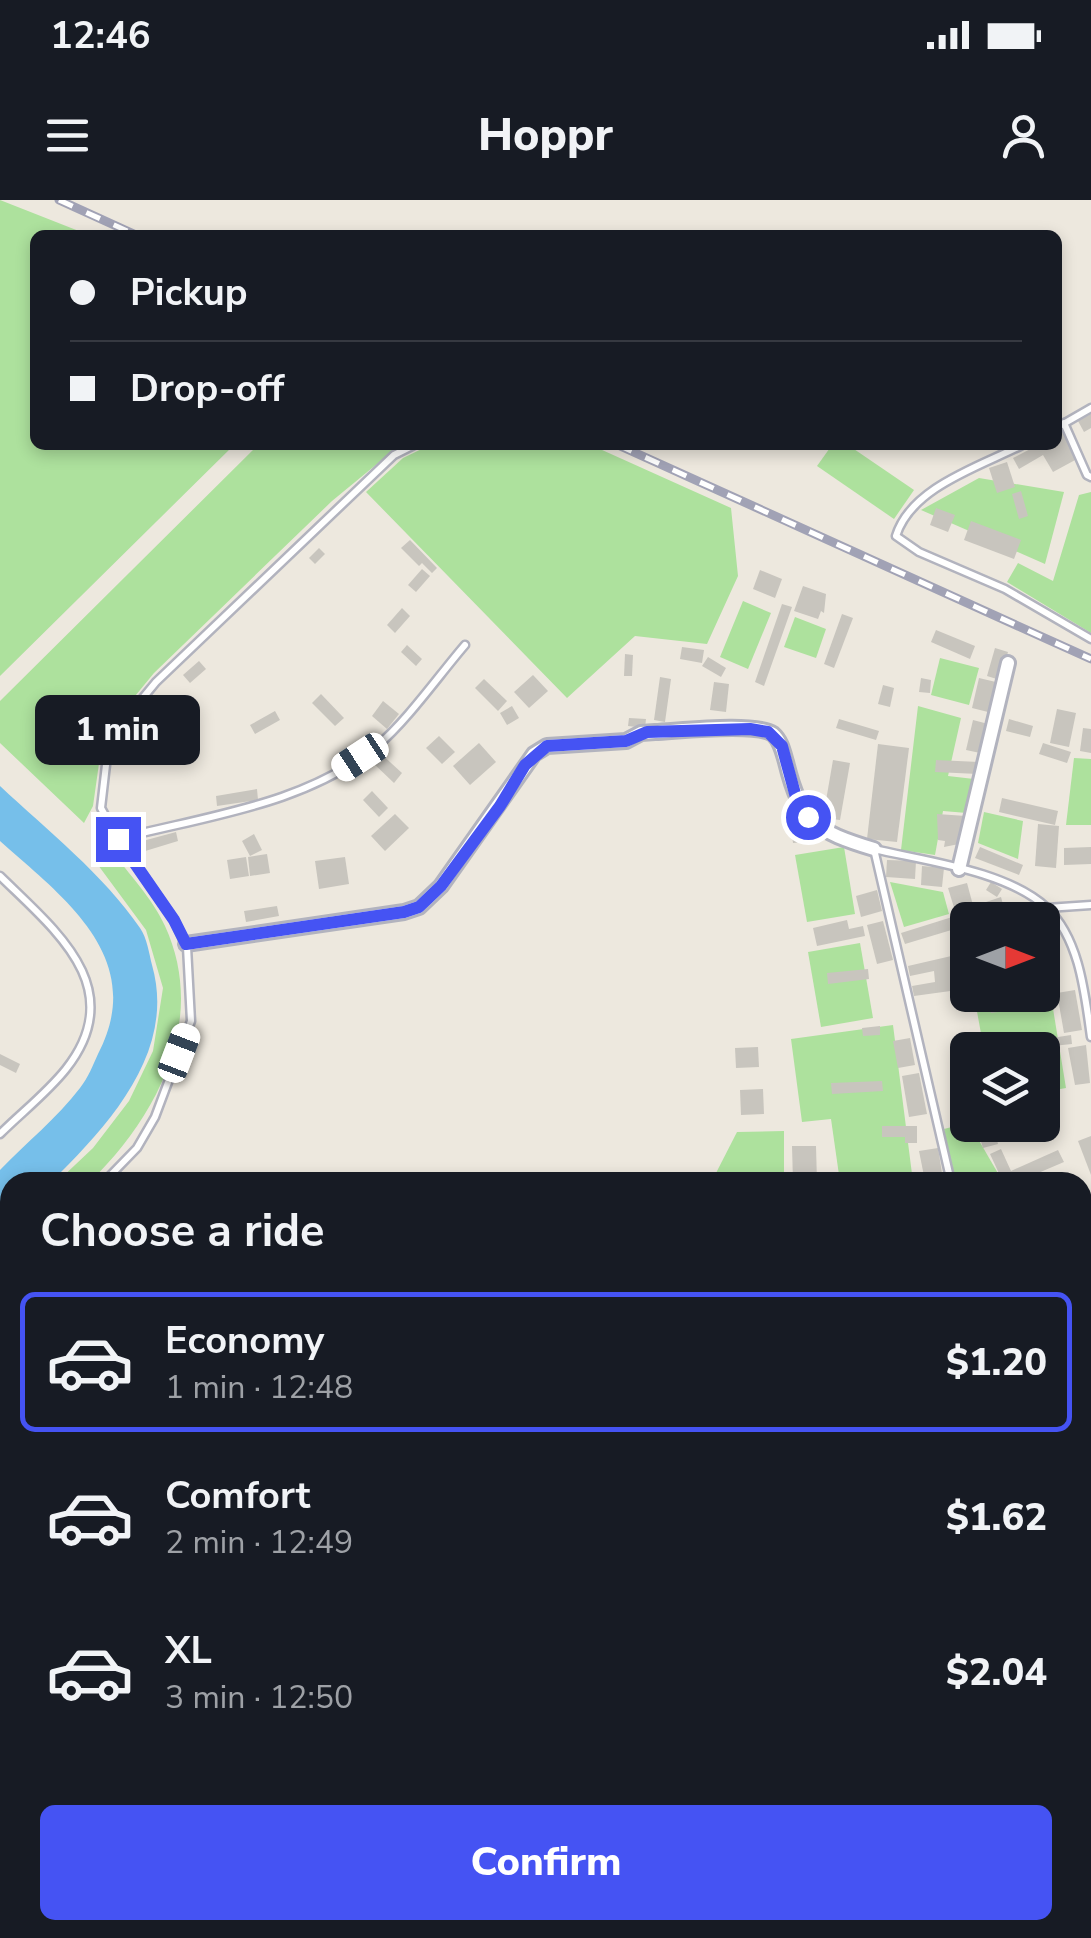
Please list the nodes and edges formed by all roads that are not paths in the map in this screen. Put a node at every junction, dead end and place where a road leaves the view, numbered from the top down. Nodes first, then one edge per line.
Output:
1 (1091, 408) edge
2 (1062, 424) edge
3 (1062, 427) edge
4 (404, 450) edge
5 (1012, 450) edge
6 (1091, 477) edge
7 (1091, 639) edge
8 (465, 645) dead end
9 (1008, 662) dead end
10 (118, 839) junction
11 (874, 849) junction
12 (960, 870) junction
13 (0, 876) edge
14 (1037, 902) edge
15 (1091, 905) edge
16 (1060, 907) edge
17 (1060, 927) edge
18 (186, 944) junction
19 (1091, 1037) edge
20 (0, 1134) edge
21 (114, 1172) edge
22 (949, 1172) edge

1 - 2 lane
3 - 6 lane
4 - 10 lane
5 - 7 lane
8 - 10 lane
9 - 12 street
10 - 18 lane
11 - 12 lane
11 - 18 street
11 - 22 lane
12 - 14 lane
13 - 20 lane
15 - 16 lane
17 - 19 lane
18 - 21 lane

